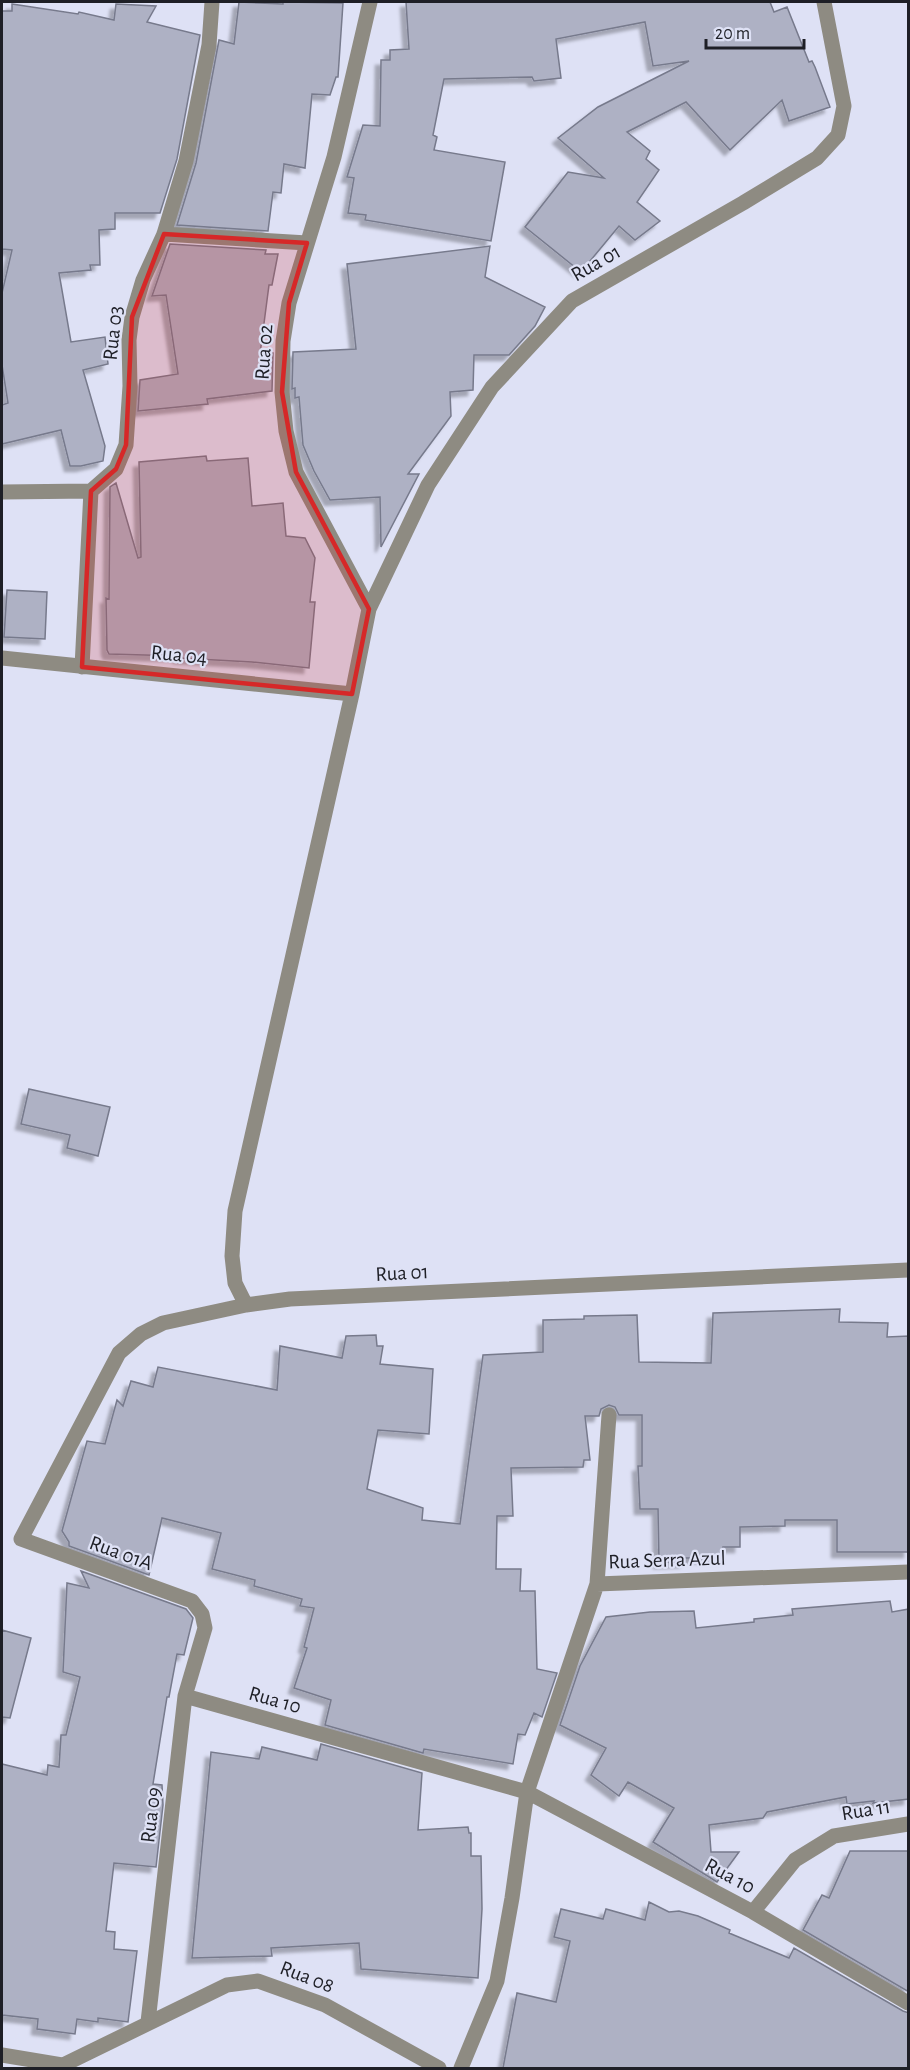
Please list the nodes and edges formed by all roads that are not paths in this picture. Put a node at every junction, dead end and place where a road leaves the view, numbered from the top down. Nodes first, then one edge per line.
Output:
1 (212, 2) edge
2 (370, 2) edge
3 (824, 2) edge
4 (164, 234) junction
5 (307, 243) junction
6 (2, 492) edge
7 (91, 492) junction
8 (369, 609) junction
9 (2, 658) edge
10 (82, 667) junction
11 (352, 694) junction
12 (909, 1270) edge
13 (246, 1305) junction
14 (609, 1415) dead end
15 (21, 1539) joint
16 (909, 1572) edge
17 (597, 1584) junction
18 (202, 1614) joint
19 (185, 1696) junction
20 (527, 1792) junction
21 (909, 1824) edge
22 (753, 1912) junction
23 (909, 2003) edge
24 (148, 2022) junction
25 (2, 2055) edge
26 (24, 2064) edge
27 (59, 2067) edge
28 (439, 2068) edge
29 (461, 2068) edge

1 - 4 street, Rua 03
2 - 5 street, Rua 02
3 - 8 street, Rua 01
4 - 5 street
4 - 7 street, Rua 03
5 - 8 street, Rua 02
6 - 7 street
7 - 10 street
8 - 11 street
9 - 10 street, Rua 04
10 - 11 street, Rua 04
11 - 13 street
12 - 13 street, Rua 01
13 - 15 street, Rua 01
14 - 17 street, Rua Serra Azul
15 - 18 street, Rua 01A
16 - 17 street, Rua Serra Azul
17 - 20 street
18 - 19 street, Rua 09
19 - 20 street, Rua 10
19 - 24 street, Rua 09
20 - 22 street, Rua 10
20 - 29 street
21 - 22 street, Rua 11
22 - 23 street, Rua 10
24 - 27 street, Rua 08
24 - 28 street, Rua 08
25 - 26 street
26 - 27 street

